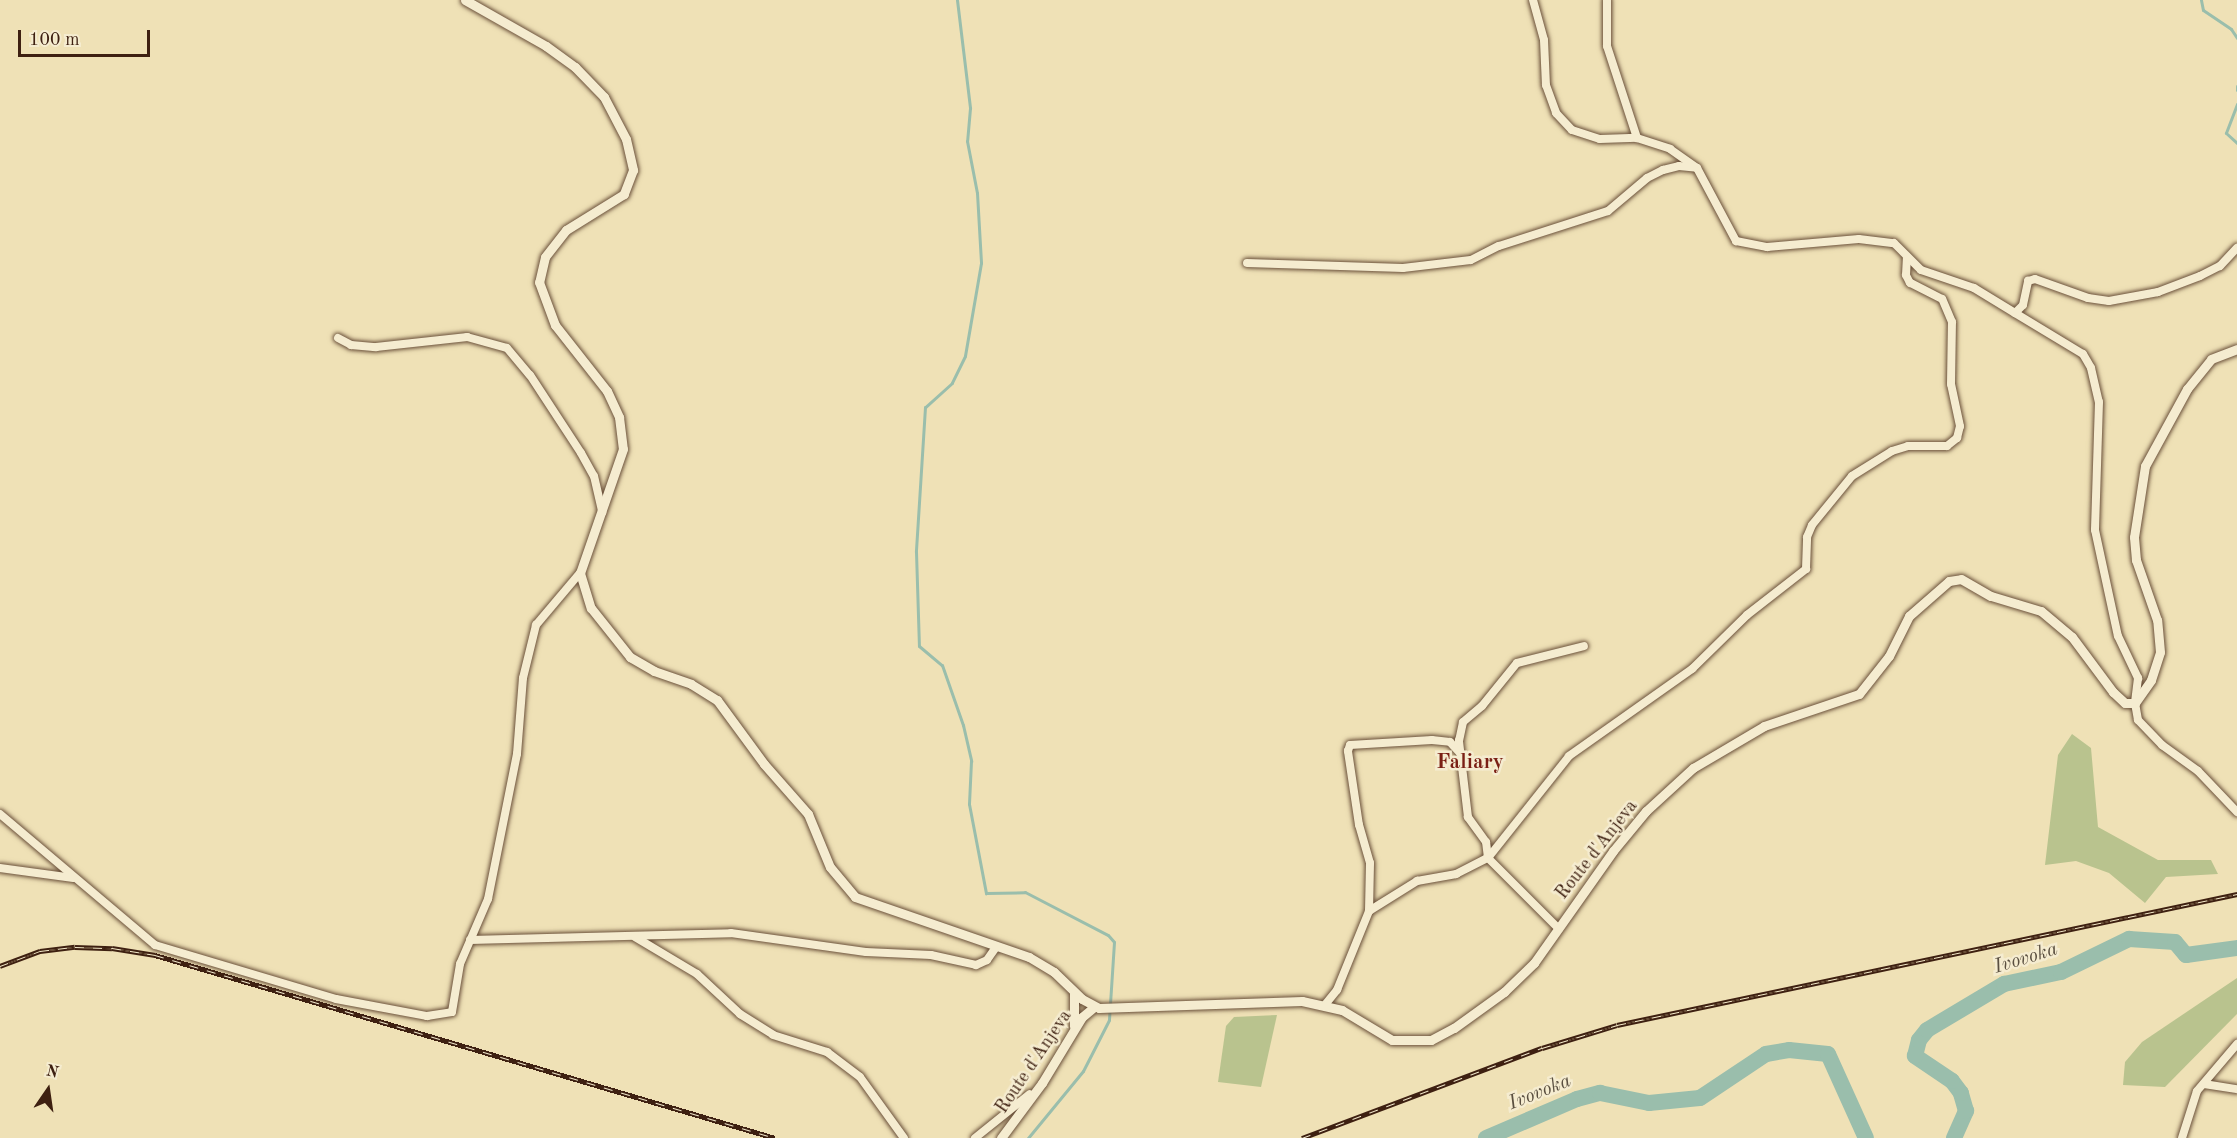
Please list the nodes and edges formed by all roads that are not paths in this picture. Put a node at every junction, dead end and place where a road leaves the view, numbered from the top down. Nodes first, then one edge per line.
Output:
1 (465, 0) edge
2 (1533, 0) edge
3 (1607, 0) edge
4 (1637, 138) junction
5 (1697, 168) junction
6 (2237, 248) edge
7 (1907, 257) junction
8 (1247, 262) dead end
9 (2015, 312) junction
10 (338, 339) dead end
11 (2237, 349) edge
12 (602, 513) junction
13 (580, 573) junction
14 (1584, 646) dead end
15 (2135, 702) junction
16 (1461, 754) junction
17 (2237, 812) edge
18 (0, 814) edge
19 (1488, 858) junction
20 (0, 868) edge
21 (75, 878) junction
22 (1369, 911) junction
23 (1559, 929) junction
24 (634, 936) junction
25 (470, 940) junction
26 (996, 947) junction
27 (1074, 993) junction
28 (1324, 1006) junction
29 (1097, 1008) junction
30 (1073, 1030) junction
31 (2237, 1044) edge
32 (1042, 1083) junction
33 (2204, 1084) junction
34 (2237, 1089) edge
35 (904, 1138) edge
36 (975, 1138) edge
37 (1001, 1138) edge
38 (2182, 1138) edge

1 - 12 street
2 - 4 street
3 - 4 street
4 - 5 street
5 - 7 street
5 - 8 street
6 - 9 street
7 - 9 street
7 - 19 street
9 - 15 street
10 - 12 street
11 - 15 street
12 - 13 street
13 - 25 street
13 - 26 street
14 - 16 street
15 - 17 street
15 - 23 street, Route d'Anjeva
16 - 19 street
16 - 22 street
18 - 21 street
19 - 22 street
19 - 23 street
20 - 21 street
21 - 25 street
22 - 28 street
23 - 28 street, Route d'Anjeva
24 - 25 street
24 - 26 street
24 - 35 street
26 - 27 street
27 - 29 street
27 - 30 street
28 - 29 street, Route d'Anjeva
29 - 30 street, Route d'Anjeva
30 - 32 street, Route d'Anjeva
31 - 33 street
32 - 36 street
32 - 37 street, Route d'Anjeva
33 - 34 street
33 - 38 street

